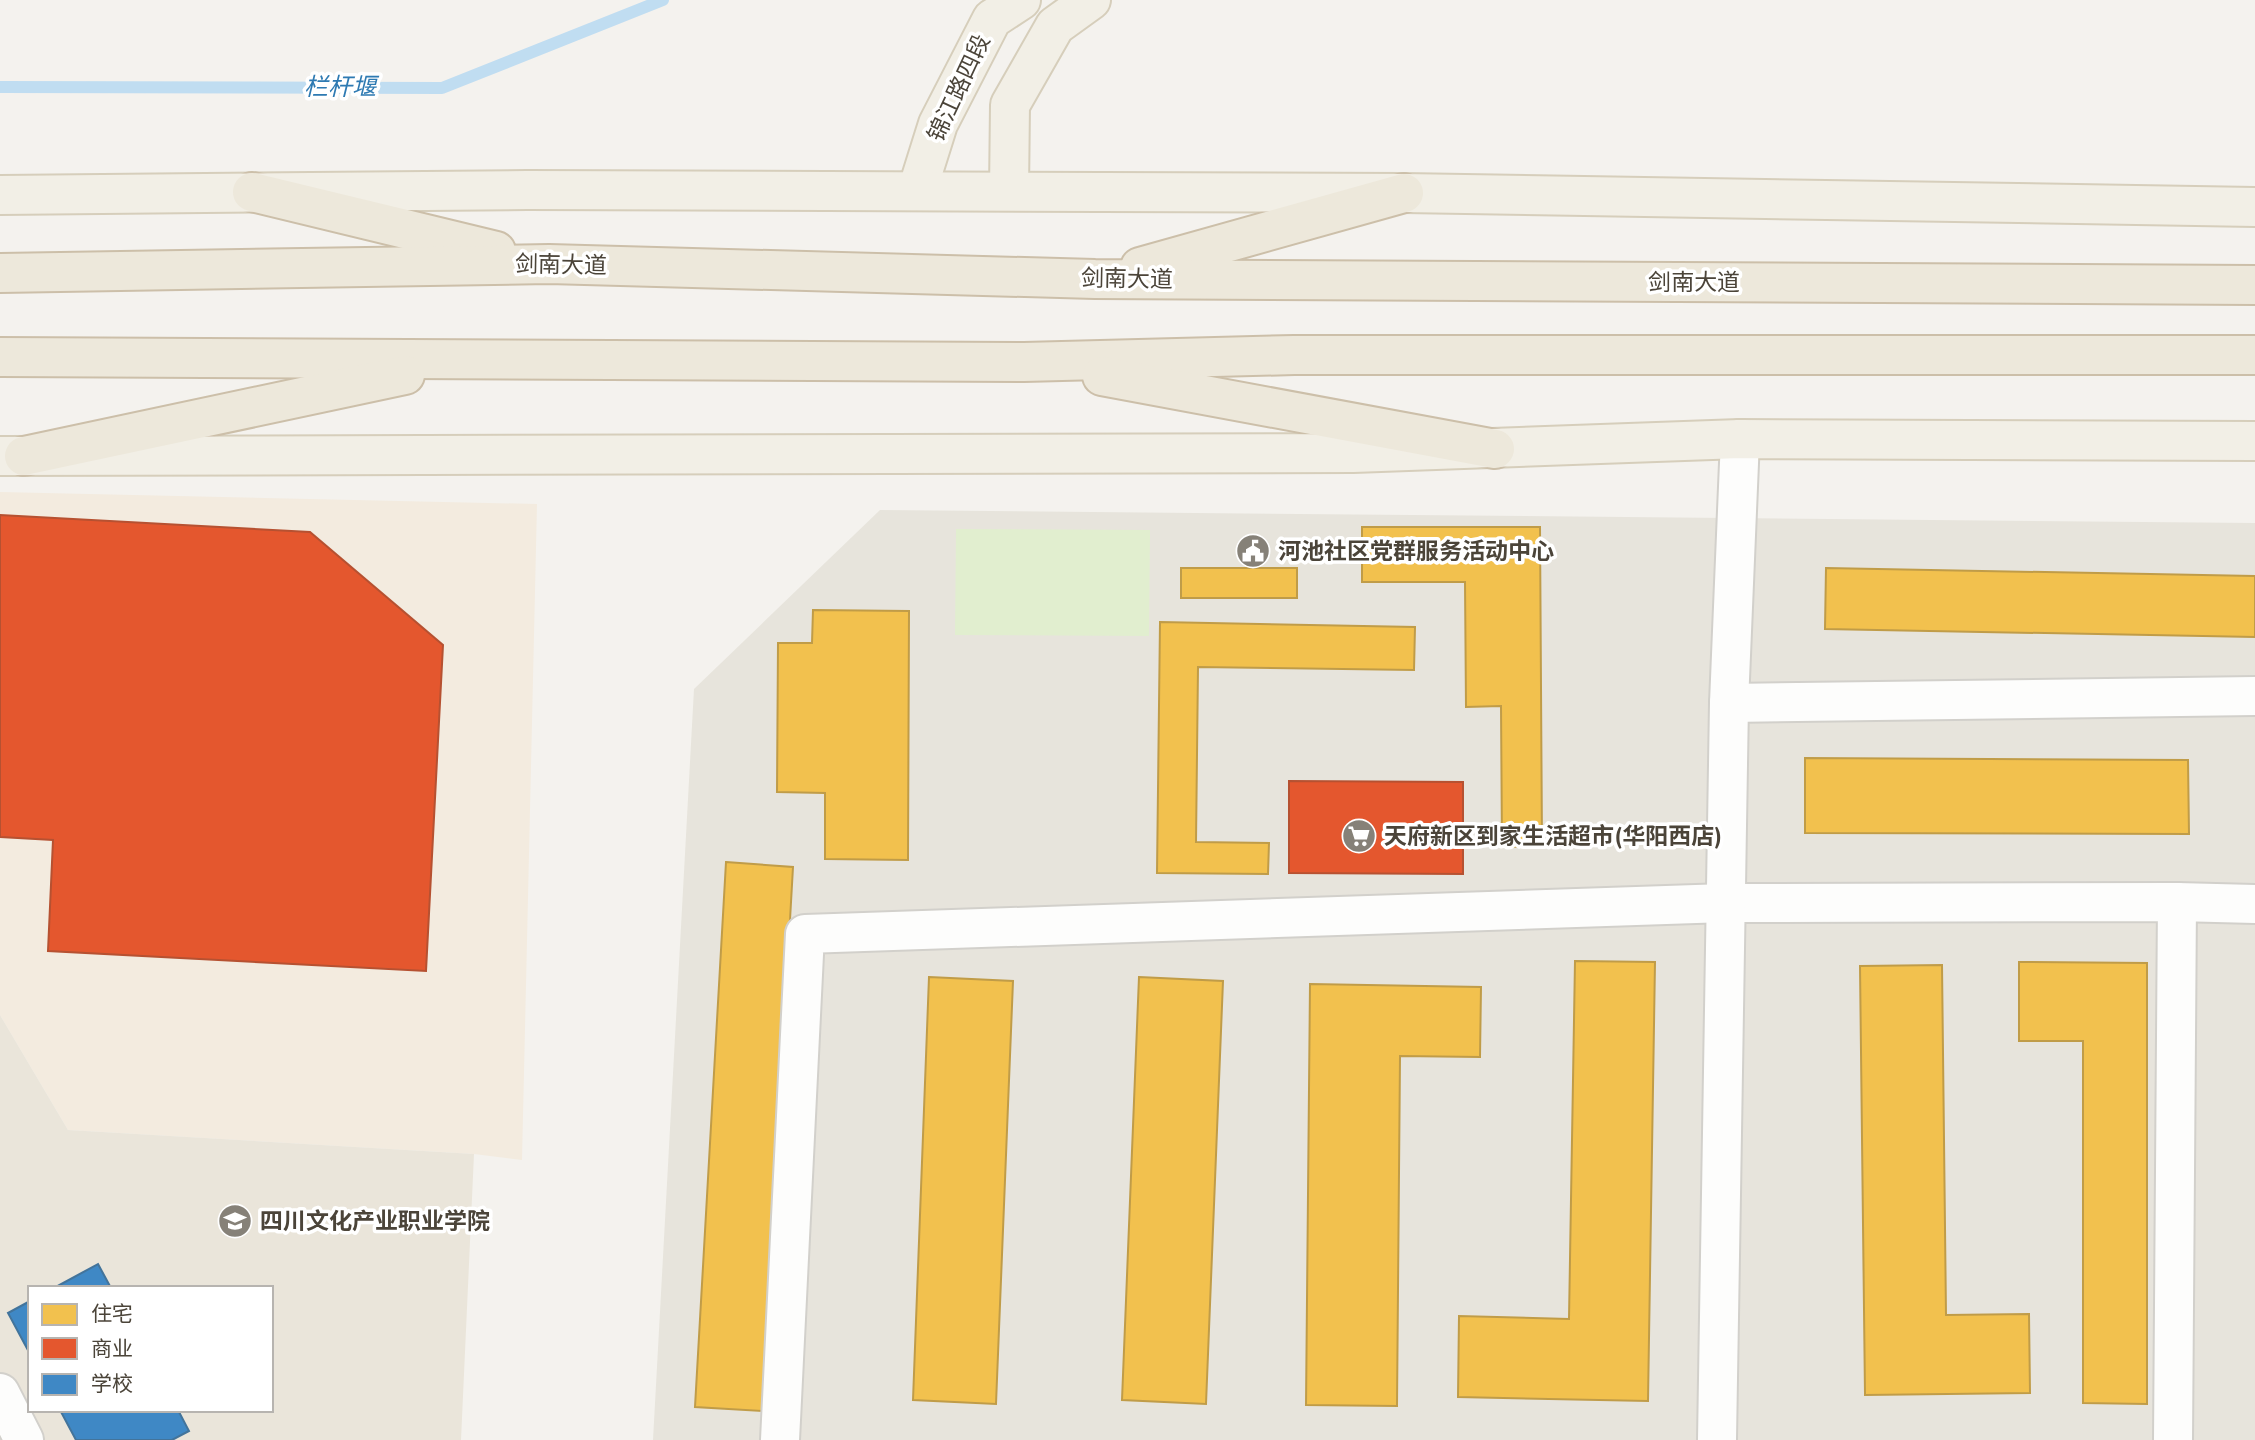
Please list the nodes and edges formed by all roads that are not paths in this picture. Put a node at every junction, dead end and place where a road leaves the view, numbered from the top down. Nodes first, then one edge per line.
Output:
1 (1021, 0) edge
2 (1091, 0) edge
3 (918, 191) junction
4 (1009, 191) junction
5 (252, 192) junction
6 (1404, 193) junction
7 (0, 195) edge
8 (2255, 207) edge
9 (549, 264) junction
10 (0, 273) edge
11 (1095, 279) junction
12 (2255, 285) edge
13 (2255, 355) edge
14 (0, 357) edge
15 (478, 360) junction
16 (1024, 362) junction
17 (1740, 439) junction
18 (2255, 441) edge
19 (1495, 450) junction
20 (12, 456) edge
21 (2255, 696) edge
22 (1729, 703) junction
23 (2177, 902) junction
24 (1726, 903) junction
25 (2255, 904) edge
26 (0, 1393) edge
27 (24, 1440) edge
28 (780, 1440) edge
29 (1717, 1440) edge
30 (2173, 1440) edge

1 - 3 main road, 锦江路四段
2 - 4 main road
3 - 4 main road
3 - 5 main road
4 - 6 main road
5 - 7 main road
5 - 9 highway
6 - 8 main road
6 - 11 highway
9 - 10 highway, 剑南大道
9 - 11 highway, 剑南大道
11 - 12 highway, 剑南大道
13 - 16 highway
14 - 15 highway
15 - 16 highway
15 - 20 highway
16 - 19 highway
17 - 18 main road
17 - 19 main road
17 - 22 street
19 - 20 main road
21 - 22 street
22 - 24 street
23 - 24 street
23 - 25 street
23 - 30 street
24 - 28 street
24 - 29 street
26 - 27 street

